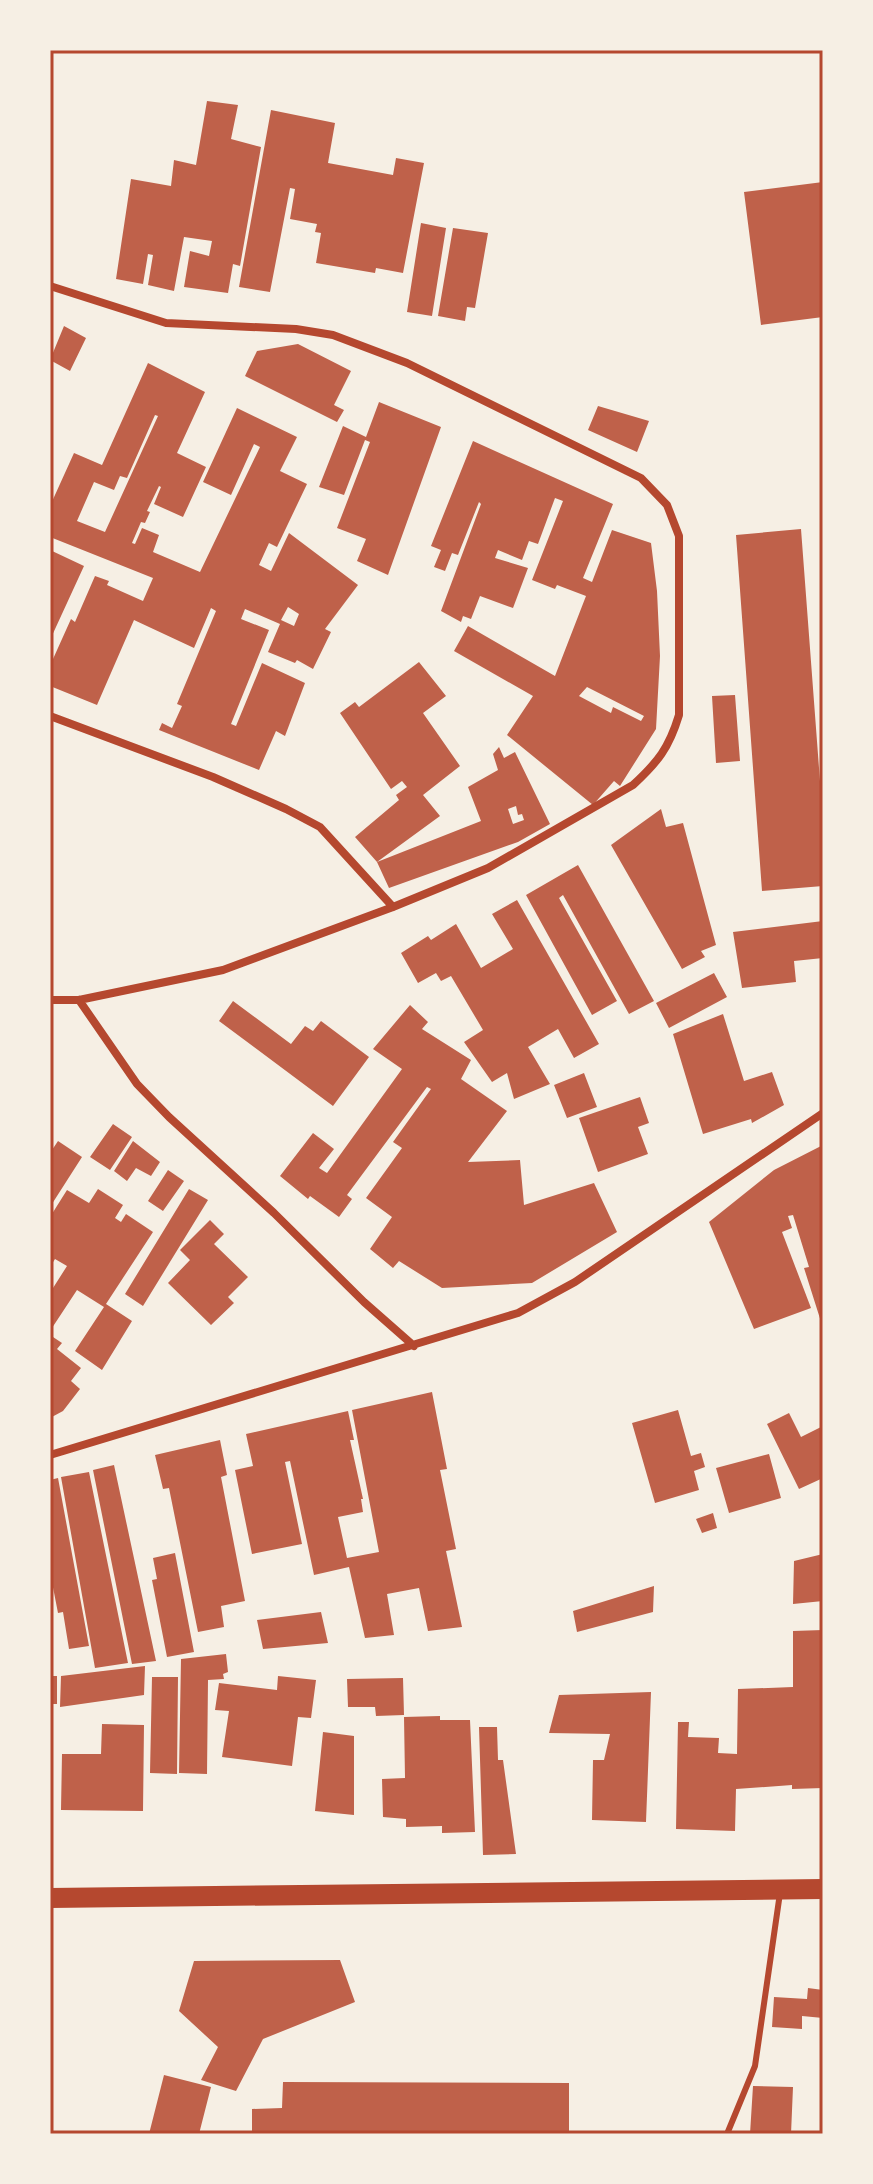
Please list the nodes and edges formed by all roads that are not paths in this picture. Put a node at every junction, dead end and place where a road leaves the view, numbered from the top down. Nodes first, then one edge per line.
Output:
1 (50, 286) edge
2 (50, 716) edge
3 (393, 907) junction
4 (50, 1000) edge
5 (79, 1000) junction
6 (823, 1113) edge
7 (414, 1346) junction
8 (50, 1455) edge
9 (781, 1889) junction
10 (823, 1889) edge
11 (50, 1898) edge
12 (727, 2134) edge

1 - 3 street
2 - 3 street
3 - 5 street
4 - 5 street
5 - 7 street
6 - 7 street
7 - 8 street
9 - 10 main road
9 - 11 main road
9 - 12 lane

